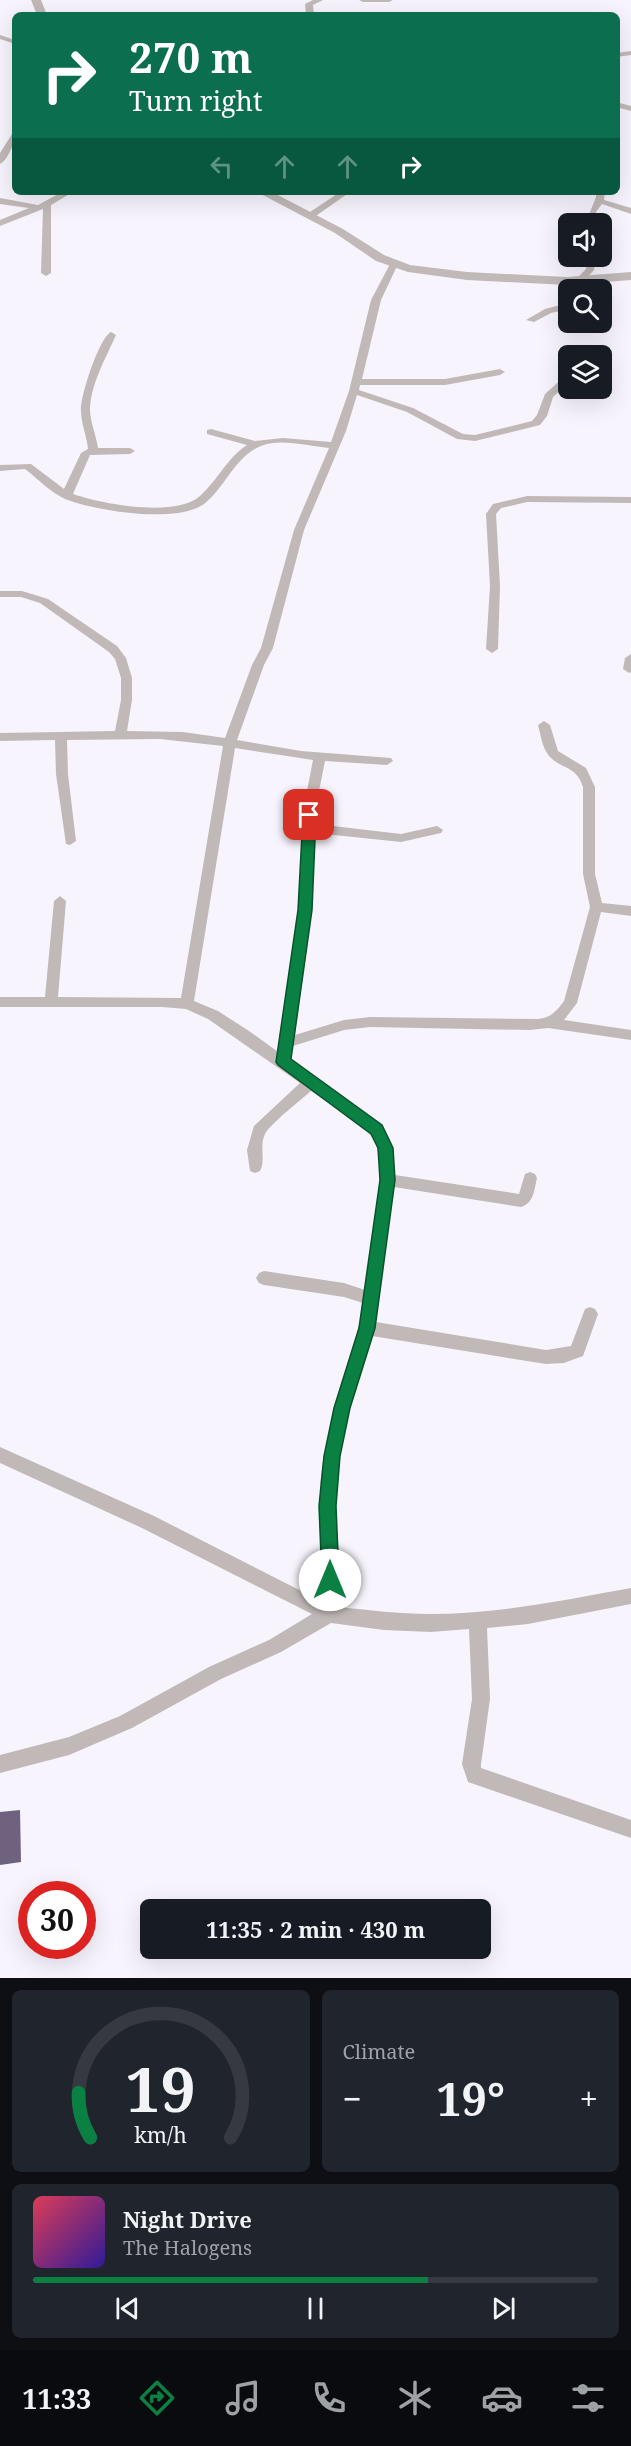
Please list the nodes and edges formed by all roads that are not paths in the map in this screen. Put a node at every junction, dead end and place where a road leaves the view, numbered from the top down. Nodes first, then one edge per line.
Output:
1 (319, 0) edge
2 (363, 0) edge
3 (389, 0) edge
4 (378, 1) edge
5 (386, 10) dead end
6 (310, 12) edge
7 (4, 143) edge
8 (0, 162) edge
9 (63, 195) edge
10 (269, 195) edge
11 (342, 195) edge
12 (600, 196) edge
13 (0, 201) edge
14 (43, 205) junction
15 (631, 211) edge
16 (592, 213) edge
17 (310, 216) junction
18 (0, 223) edge
19 (394, 264) junction
20 (591, 267) edge
21 (46, 273) dead end
22 (631, 276) edge
23 (581, 279) edge
24 (593, 279) edge
25 (558, 284) edge
26 (558, 308) edge
27 (531, 320) dead end
28 (111, 335) dead end
29 (500, 372) dead end
30 (355, 387) junction
31 (558, 387) edge
32 (211, 432) dead end
33 (255, 444) junction
34 (333, 445) junction
35 (93, 451) junction
36 (130, 451) dead end
37 (0, 468) edge
38 (67, 495) junction
39 (631, 500) edge
40 (0, 594) edge
41 (492, 649) dead end
42 (543, 725) dead end
43 (121, 734) junction
44 (0, 737) edge
45 (61, 738) junction
46 (230, 742) junction
47 (320, 756) junction
48 (387, 760) dead end
49 (308, 828) junction
50 (437, 830) dead end
51 (70, 841) dead end
52 (60, 901) dead end
53 (596, 907) junction
54 (631, 911) edge
55 (0, 1002) edge
56 (51, 1003) junction
57 (187, 1004) junction
58 (551, 1024) junction
59 (631, 1035) edge
60 (288, 1042) junction
61 (283, 1062) junction
62 (310, 1083) junction
63 (255, 1167) dead end
64 (530, 1178) dead end
65 (387, 1180) junction
66 (264, 1278) dead end
67 (372, 1299) junction
68 (590, 1314) dead end
69 (367, 1328) junction
70 (0, 1455) edge
71 (631, 1596) edge
72 (329, 1614) junction
73 (477, 1620) junction
74 (0, 1764) edge
75 (631, 1830) edge

1 - 6 street
2 - 4 street
3 - 4 street
4 - 5 street
7 - 8 street
9 - 14 street
10 - 17 street
11 - 17 street
12 - 15 street
12 - 16 street
13 - 14 street
14 - 18 street
14 - 21 street
17 - 19 street
19 - 25 street
19 - 30 street
20 - 23 street
22 - 24 street
26 - 27 street
28 - 35 street
29 - 30 street
30 - 31 street
30 - 34 street
32 - 33 street
33 - 34 street
33 - 38 street
34 - 46 street
35 - 36 street
35 - 38 street
37 - 38 street
39 - 41 street
40 - 43 street
42 - 53 street
43 - 45 street
43 - 46 street
44 - 45 street
45 - 51 street
46 - 47 street
46 - 57 street
47 - 48 street
47 - 49 street
49 - 50 street
49 - 60 street
52 - 56 street
53 - 54 street
53 - 58 street
55 - 56 street
56 - 57 street
57 - 61 street
58 - 59 street
58 - 60 street
60 - 61 street
61 - 62 street
62 - 63 street
62 - 65 street
64 - 65 street
65 - 67 street
66 - 67 street
67 - 69 street
68 - 69 street
69 - 72 street
70 - 72 street
71 - 73 street
72 - 73 street
72 - 74 street
73 - 75 street

